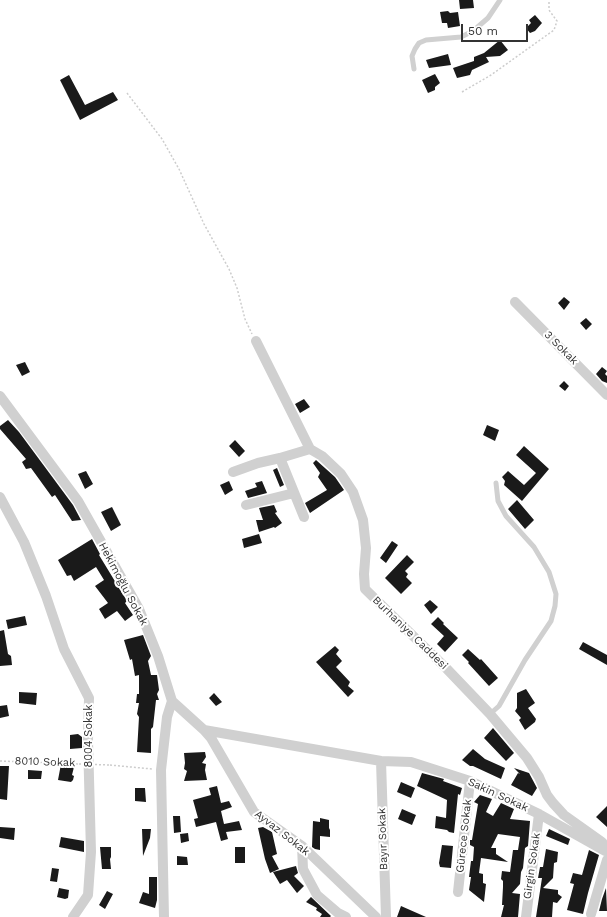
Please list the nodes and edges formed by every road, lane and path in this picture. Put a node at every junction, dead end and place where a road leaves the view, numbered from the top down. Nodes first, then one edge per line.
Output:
1 (500, 0) edge
2 (549, 0) edge
3 (414, 69) dead end
4 (462, 92) dead end
5 (127, 93) dead end
6 (515, 302) dead end
7 (256, 341) joint
8 (607, 395) edge
9 (0, 396) edge
10 (310, 450) junction
11 (280, 458) junction
12 (234, 472) dead end
13 (496, 483) dead end
14 (294, 493) junction
15 (0, 497) edge
16 (246, 505) dead end
17 (304, 517) dead end
18 (172, 701) junction
19 (490, 714) junction
20 (204, 730) junction
21 (0, 761) edge
22 (381, 761) junction
23 (162, 770) junction
24 (470, 781) junction
25 (540, 814) junction
26 (302, 846) junction
27 (607, 851) edge
28 (607, 860) edge
29 (458, 892) dead end
30 (591, 914) dead end
31 (73, 917) edge
32 (164, 917) edge
33 (346, 917) edge
34 (376, 917) edge
35 (386, 917) edge
36 (526, 917) edge

1 - 3 lane
2 - 4 path
5 - 7 path
6 - 8 street, 3 Sokak
7 - 10 street
9 - 18 street, Hekimoğlu Sokak
10 - 11 street
10 - 19 street, Burhaniye Caddesi
11 - 12 street
11 - 14 street
13 - 19 lane
14 - 16 street
14 - 17 street
15 - 31 street, 8004 Sokak
18 - 20 street, Ayvaz Sokak
18 - 23 street
19 - 27 street, Burhaniye Caddesi
20 - 22 street, Sakin Sokak
20 - 26 street, Ayvaz Sokak
21 - 23 path, 8010 Sokak, bridge
22 - 24 street, Sakin Sokak
22 - 35 street, Bayır Sokak
23 - 32 street
24 - 25 street, Sakin Sokak
24 - 29 street, Gürece Sokak
25 - 27 street, Sakin Sokak
25 - 36 street, Girgin Sokak
26 - 33 street
26 - 34 street, Ayvaz Sokak
28 - 30 street

